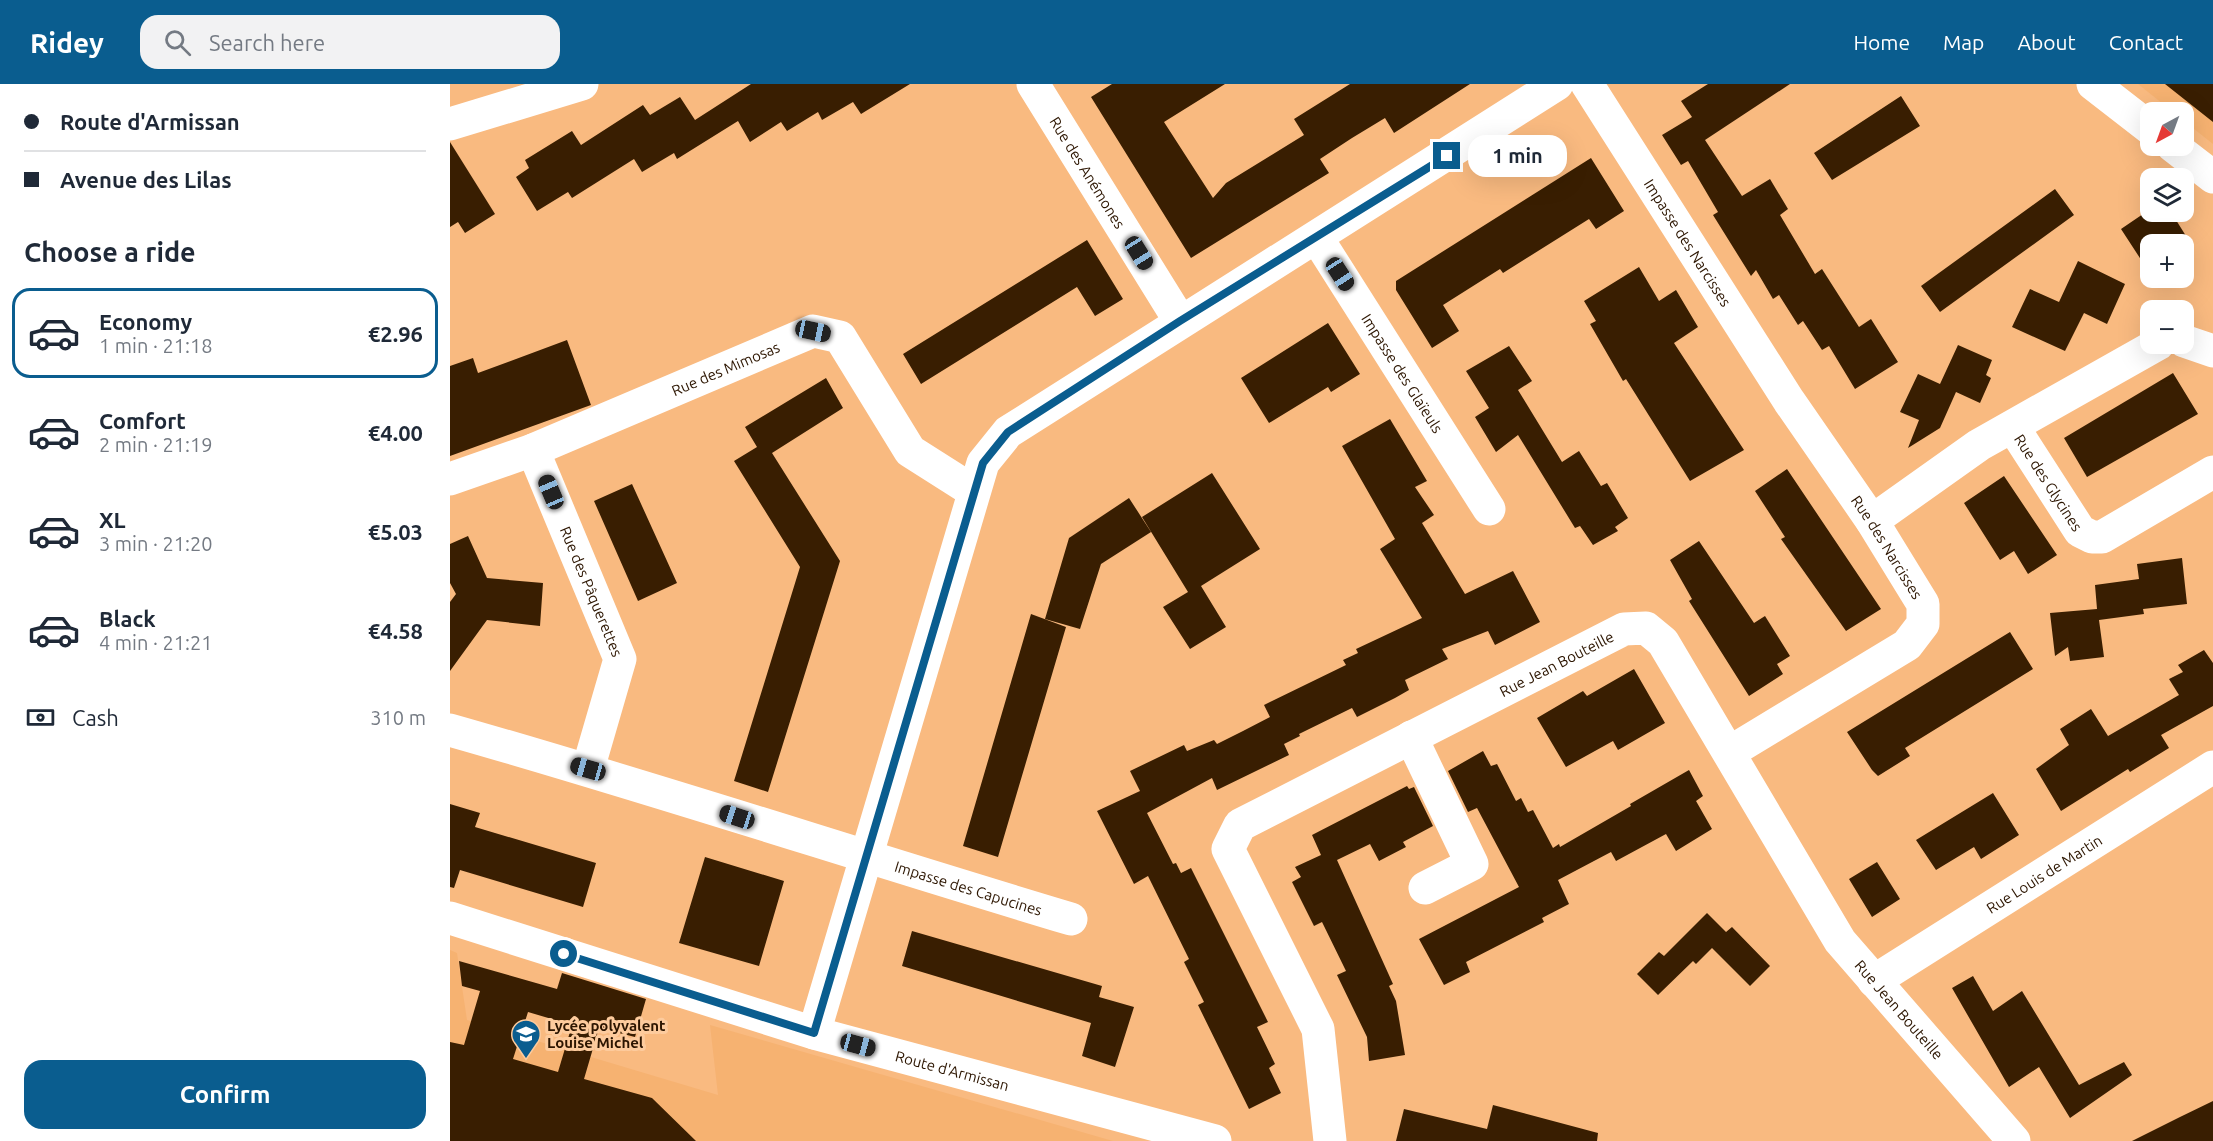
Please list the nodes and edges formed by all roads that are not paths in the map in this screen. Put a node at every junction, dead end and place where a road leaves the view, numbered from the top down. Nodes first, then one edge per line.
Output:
1 (582, 84) edge
2 (1034, 84) edge
3 (1557, 84) edge
4 (1587, 84) edge
5 (2093, 84) edge
6 (2140, 120) edge
7 (450, 124) edge
8 (2186, 156) edge
9 (2213, 177) edge
10 (1317, 238) junction
11 (1180, 321) junction
12 (2194, 344) edge
13 (2213, 351) edge
14 (2141, 354) edge
15 (1789, 401) joint
16 (2013, 427) junction
17 (533, 450) junction
18 (2213, 472) edge
19 (450, 479) edge
20 (973, 492) junction
21 (1489, 509) dead end
22 (1872, 521) junction
23 (450, 730) edge
24 (1411, 737) junction
25 (1730, 752) junction
26 (2213, 766) edge
27 (588, 769) junction
28 (866, 858) junction
29 (1425, 888) dead end
30 (450, 918) edge
31 (1071, 919) dead end
32 (1874, 981) junction
33 (814, 1033) junction
34 (1215, 1141) edge
35 (1330, 1141) edge
36 (2014, 1141) edge

1 - 7 street
2 - 11 street, Rue des Anémones
3 - 10 street
4 - 15 street, Impasse des Narcisses
5 - 6 street
8 - 9 street
10 - 11 street
10 - 21 street, Impasse des Glaïeuls
11 - 20 street
12 - 13 street
14 - 16 street, Rue des Glycines
15 - 22 street, Rue des Narcisses
16 - 18 street, Rue des Glycines
16 - 22 street, Rue des Glycines
17 - 19 street, Rue des Mimosas
17 - 20 street, Rue des Mimosas
17 - 27 street, Rue des Pâquerettes
20 - 28 street
22 - 25 street, Rue des Narcisses
23 - 27 street, Impasse des Capucines
24 - 25 street, Rue Jean Bouteille
24 - 29 street
24 - 35 street, Rue Jean Bouteille
25 - 32 street, Rue Jean Bouteille
26 - 32 street, Rue Louis de Martin
27 - 28 street, Impasse des Capucines
28 - 31 street, Impasse des Capucines
28 - 33 street
30 - 33 street, Route d'Armissan
32 - 36 street, Rue Jean Bouteille
33 - 34 street, Route d'Armissan

